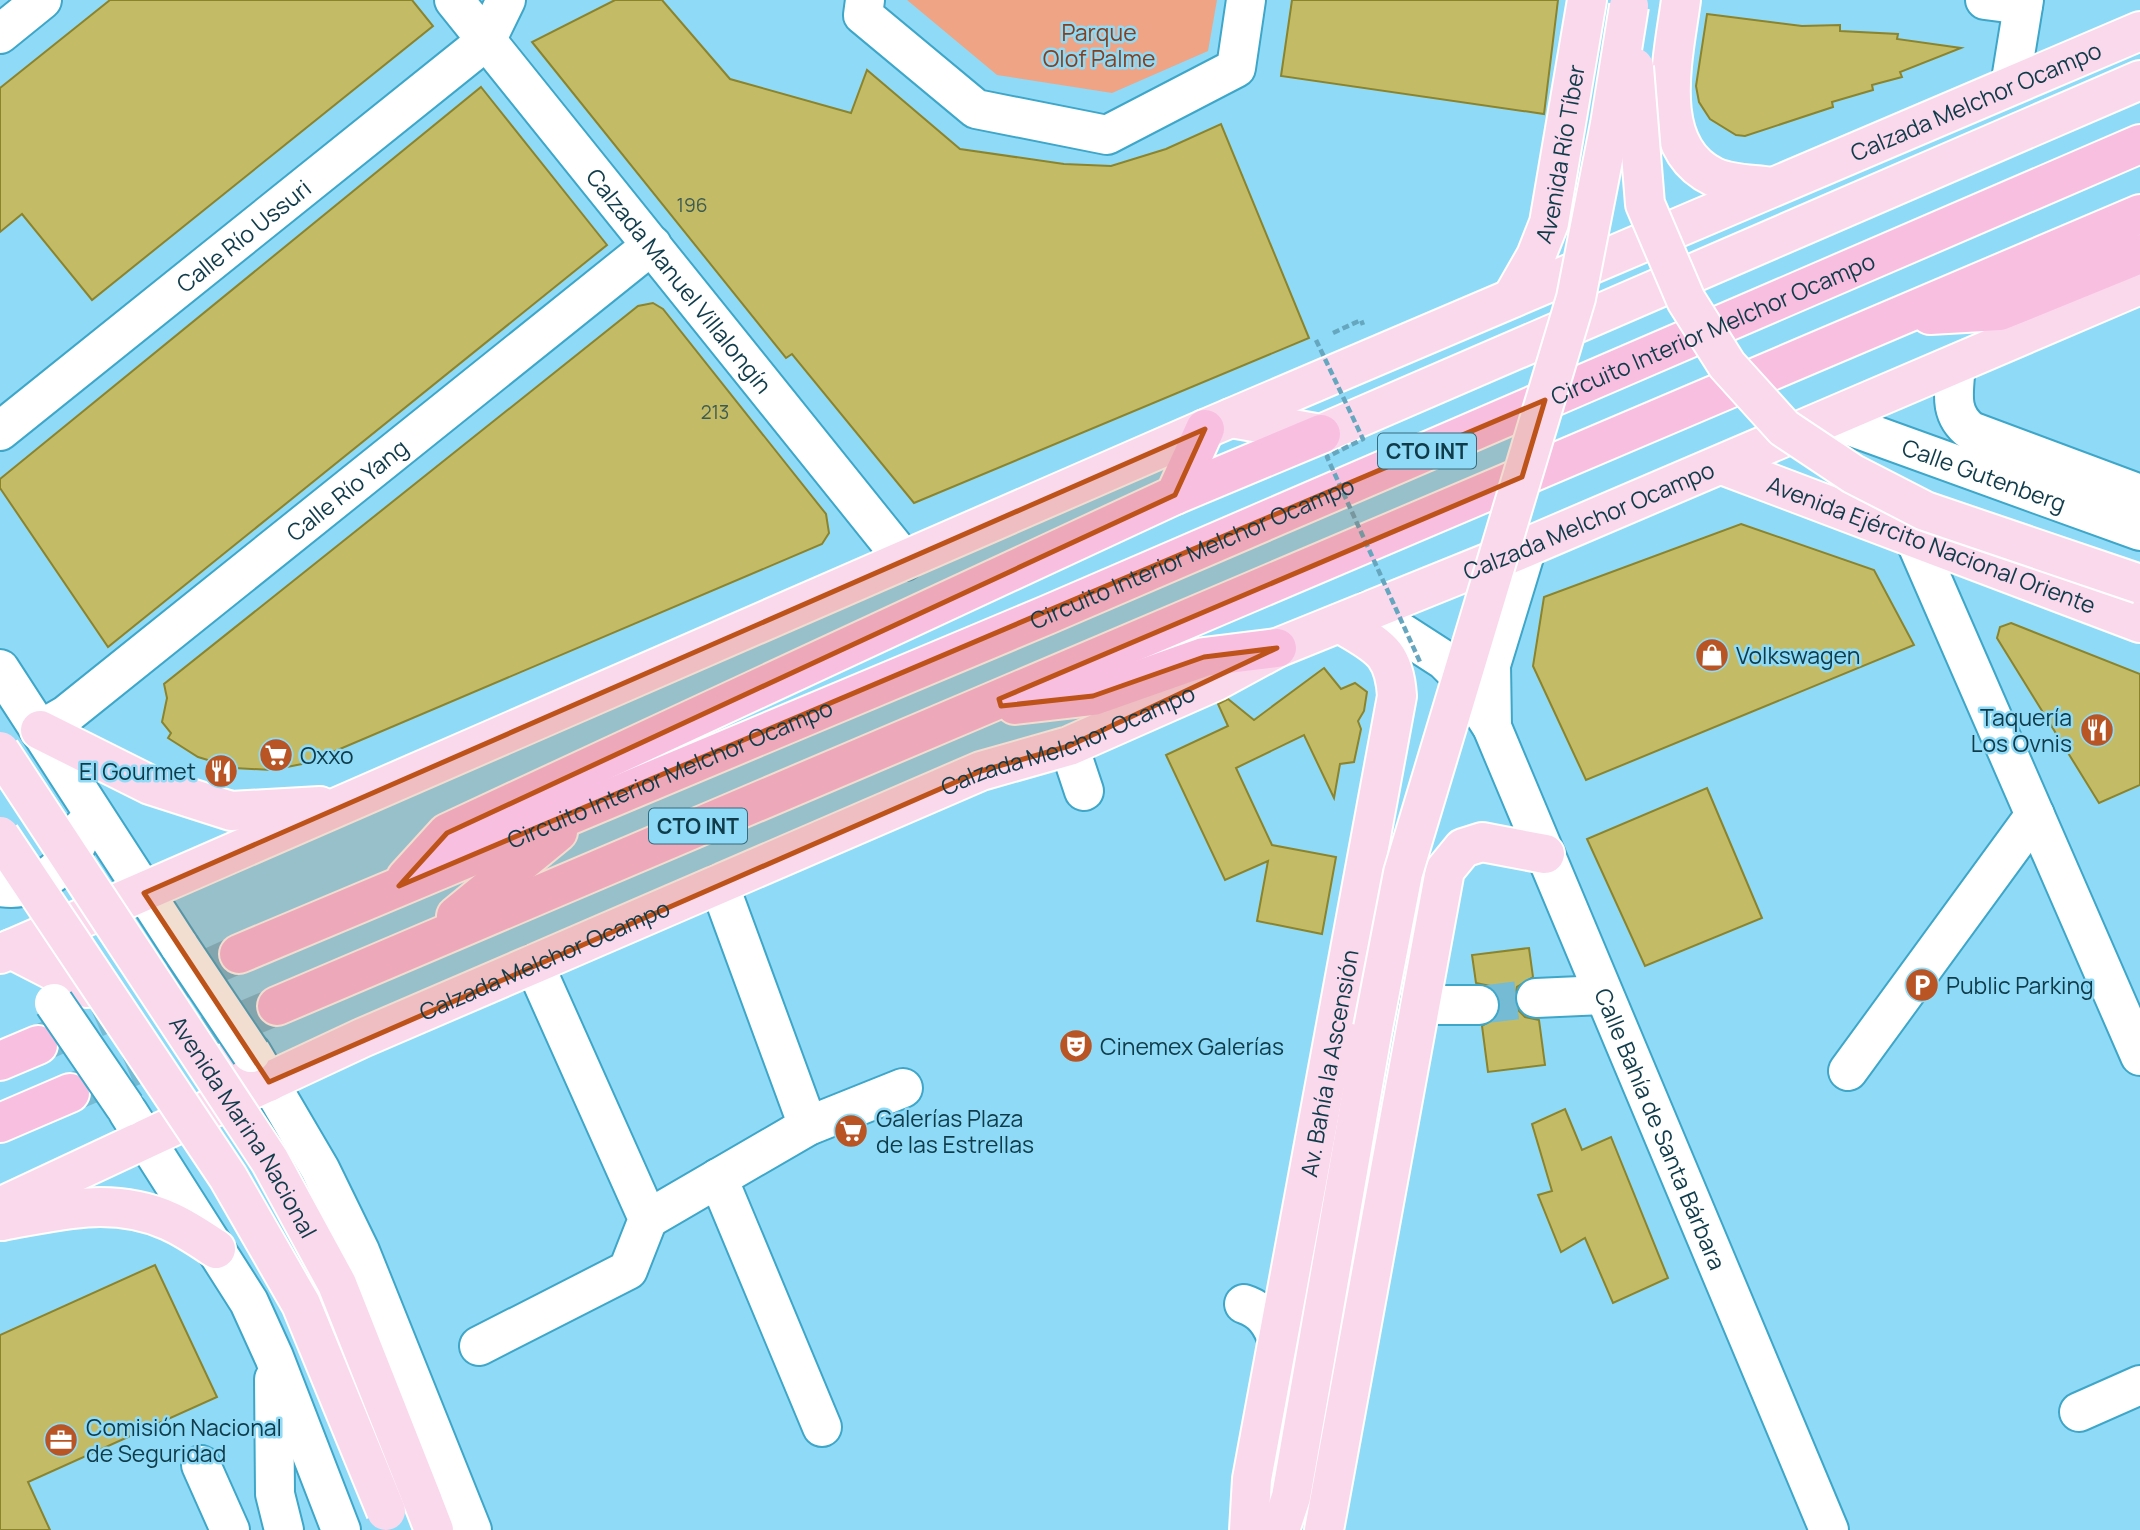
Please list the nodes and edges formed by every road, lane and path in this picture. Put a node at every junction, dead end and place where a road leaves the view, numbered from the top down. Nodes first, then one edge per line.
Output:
1 (42, 0) edge
2 (454, 0) edge
3 (506, 0) edge
4 (865, 0) edge
5 (1246, 0) edge
6 (1587, 0) edge
7 (1681, 0) edge
8 (1985, 0) edge
9 (1630, 3) edge
10 (2024, 3) edge
11 (2140, 31) edge
12 (0, 34) edge
13 (486, 41) junction
14 (2140, 80) edge
15 (2010, 86) junction
16 (2140, 144) edge
17 (1772, 187) junction
18 (2140, 214) edge
19 (652, 244) junction
20 (2140, 254) edge
21 (2140, 285) edge
22 (1511, 299) junction
23 (1903, 316) junction
24 (1361, 320) dead end
25 (1956, 365) junction
26 (1830, 419) junction
27 (1218, 423) junction
28 (0, 431) edge
29 (1321, 434) junction
30 (1722, 465) junction
31 (2140, 494) edge
32 (1175, 495) junction
33 (2140, 531) edge
34 (1915, 540) junction
35 (1527, 547) junction
36 (2140, 559) edge
37 (905, 561) junction
38 (2134, 608) edge
39 (1354, 617) junction
40 (1277, 648) junction
41 (1420, 662) dead end
42 (1, 673) edge
43 (974, 709) junction
44 (1492, 727) junction
45 (40, 730) junction
46 (1069, 746) junction
47 (0, 751) edge
48 (1084, 791) dead end
49 (87, 802) junction
50 (343, 804) junction
51 (593, 804) junction
52 (2035, 815) junction
53 (0, 836) edge
54 (1545, 854) junction
55 (719, 884) junction
56 (399, 886) junction
57 (0, 887) edge
58 (144, 893) junction
59 (422, 943) junction
60 (4, 944) edge
61 (239, 954) tunnel mouth
62 (534, 964) junction
63 (70, 995) junction
64 (1603, 995) junction
65 (1536, 998) tunnel mouth
66 (1419, 1005) junction
67 (1479, 1005) tunnel mouth
68 (277, 1006) tunnel mouth
69 (38, 1045) tunnel mouth
70 (2140, 1056) edge
71 (0, 1061) edge
72 (250, 1066) junction
73 (1847, 1071) dead end
74 (903, 1088) dead end
75 (70, 1093) tunnel mouth
76 (0, 1123) edge
77 (134, 1123) junction
78 (808, 1126) junction
79 (718, 1178) junction
80 (0, 1207) edge
81 (648, 1219) junction
82 (0, 1221) edge
83 (216, 1249) junction
84 (1244, 1304) dead end
85 (1278, 1342) junction
86 (479, 1346) dead end
87 (274, 1357) junction
88 (2140, 1385) edge
89 (2080, 1412) dead end
90 (822, 1427) dead end
91 (201, 1465) dead end
92 (428, 1514) edge
93 (389, 1520) edge
94 (230, 1530) edge
95 (284, 1530) edge
96 (341, 1530) edge
97 (472, 1530) edge
98 (1249, 1530) edge
99 (1280, 1530) edge
100 (1324, 1530) edge
101 (1829, 1530) edge

1 - 12 street
2 - 13 street, Calzada Manuel Villalongín
3 - 13 street
4 - 5 street
6 - 22 main road, Avenida Río Tíber
7 - 17 main road
8 - 10 street
9 - 38 main road, bridge
9 - 99 main road, bridge
10 - 15 street
11 - 15 main road, Calzada Melchor Ocampo
13 - 19 street, Calzada Manuel Villalongín
13 - 28 street, Calle Río Ussuri
14 - 29 main road
15 - 17 main road, Calzada Melchor Ocampo
16 - 51 highway, Circuito Interior Melchor Ocampo / CTO INT
17 - 22 main road, Calzada Melchor Ocampo
18 - 23 highway, CTO INT
19 - 37 street, Calzada Manuel Villalongín
19 - 45 street, Calle Río Yang
20 - 23 highway
21 - 25 main road, Calzada Melchor Ocampo / CTO INT
22 - 27 main road, Calzada Melchor Ocampo
23 - 43 highway, CTO INT
24 - 41 path, bridge
25 - 26 main road, Calzada Melchor Ocampo / CTO INT
25 - 31 street, Calle Gutenberg
26 - 30 main road, Calzada Melchor Ocampo / CTO INT
26 - 33 street, Calle Gutenberg
27 - 29 main road
27 - 32 highway
27 - 37 main road, Calzada Melchor Ocampo
29 - 32 highway
30 - 34 main road, Avenida Ejército Nacional Oriente
30 - 35 main road, Calzada Melchor Ocampo / CTO INT
32 - 56 highway
34 - 38 main road, Avenida Ejército Nacional Oriente
34 - 52 street
35 - 39 main road, Calzada Melchor Ocampo / CTO INT
35 - 44 street
36 - 38 street
37 - 50 main road, Calzada Melchor Ocampo
39 - 40 main road, Calzada Melchor Ocampo / CTO INT
39 - 44 street
39 - 85 main road, Av. Bahía la Ascensión
40 - 43 highway
40 - 46 main road, Calzada Melchor Ocampo / CTO INT
42 - 45 street, Avenida Marina Nacional
43 - 59 highway, CTO INT
44 - 54 street, Calle Bahía de Santa Bárbara
45 - 49 street, Avenida Marina Nacional
45 - 50 main road
46 - 48 street
46 - 55 main road, Calzada Melchor Ocampo / CTO INT
47 - 92 main road, Avenida Marina Nacional, bridge
49 - 57 street
49 - 58 street, Avenida Marina Nacional
50 - 58 main road, Calzada Melchor Ocampo
51 - 56 highway, Circuito Interior Melchor Ocampo / CTO INT
51 - 59 highway
52 - 70 street
52 - 73 street
53 - 93 main road, Avenida Marina Nacional, bridge
54 - 64 street, Calle Bahía de Santa Bárbara
54 - 66 main road
55 - 62 main road, Calzada Melchor Ocampo / CTO INT
55 - 78 street
56 - 61 highway, Circuito Interior Melchor Ocampo / CTO INT
58 - 60 main road, Calzada Melchor Ocampo
58 - 72 street, Avenida Marina Nacional, bridge
59 - 68 highway, CTO INT
60 - 63 main road
62 - 72 main road, Calzada Melchor Ocampo / CTO INT
62 - 81 street
63 - 72 main road, bridge
63 - 77 street, bridge
64 - 65 street
64 - 101 street, Calle Bahía de Santa Bárbara
66 - 67 street
66 - 100 main road
69 - 71 highway
72 - 77 main road, Calzada Melchor Ocampo / CTO INT
72 - 97 street, Avenida Marina Nacional
74 - 78 street
75 - 76 highway
77 - 80 main road, Calzada Melchor Ocampo / CTO INT
77 - 83 street
78 - 79 street
79 - 81 street
79 - 90 street
81 - 86 street
82 - 83 main road
83 - 87 street
84 - 85 street
85 - 98 main road, Av. Bahía la Ascensión
87 - 95 street
87 - 96 street
88 - 89 street
91 - 94 street

